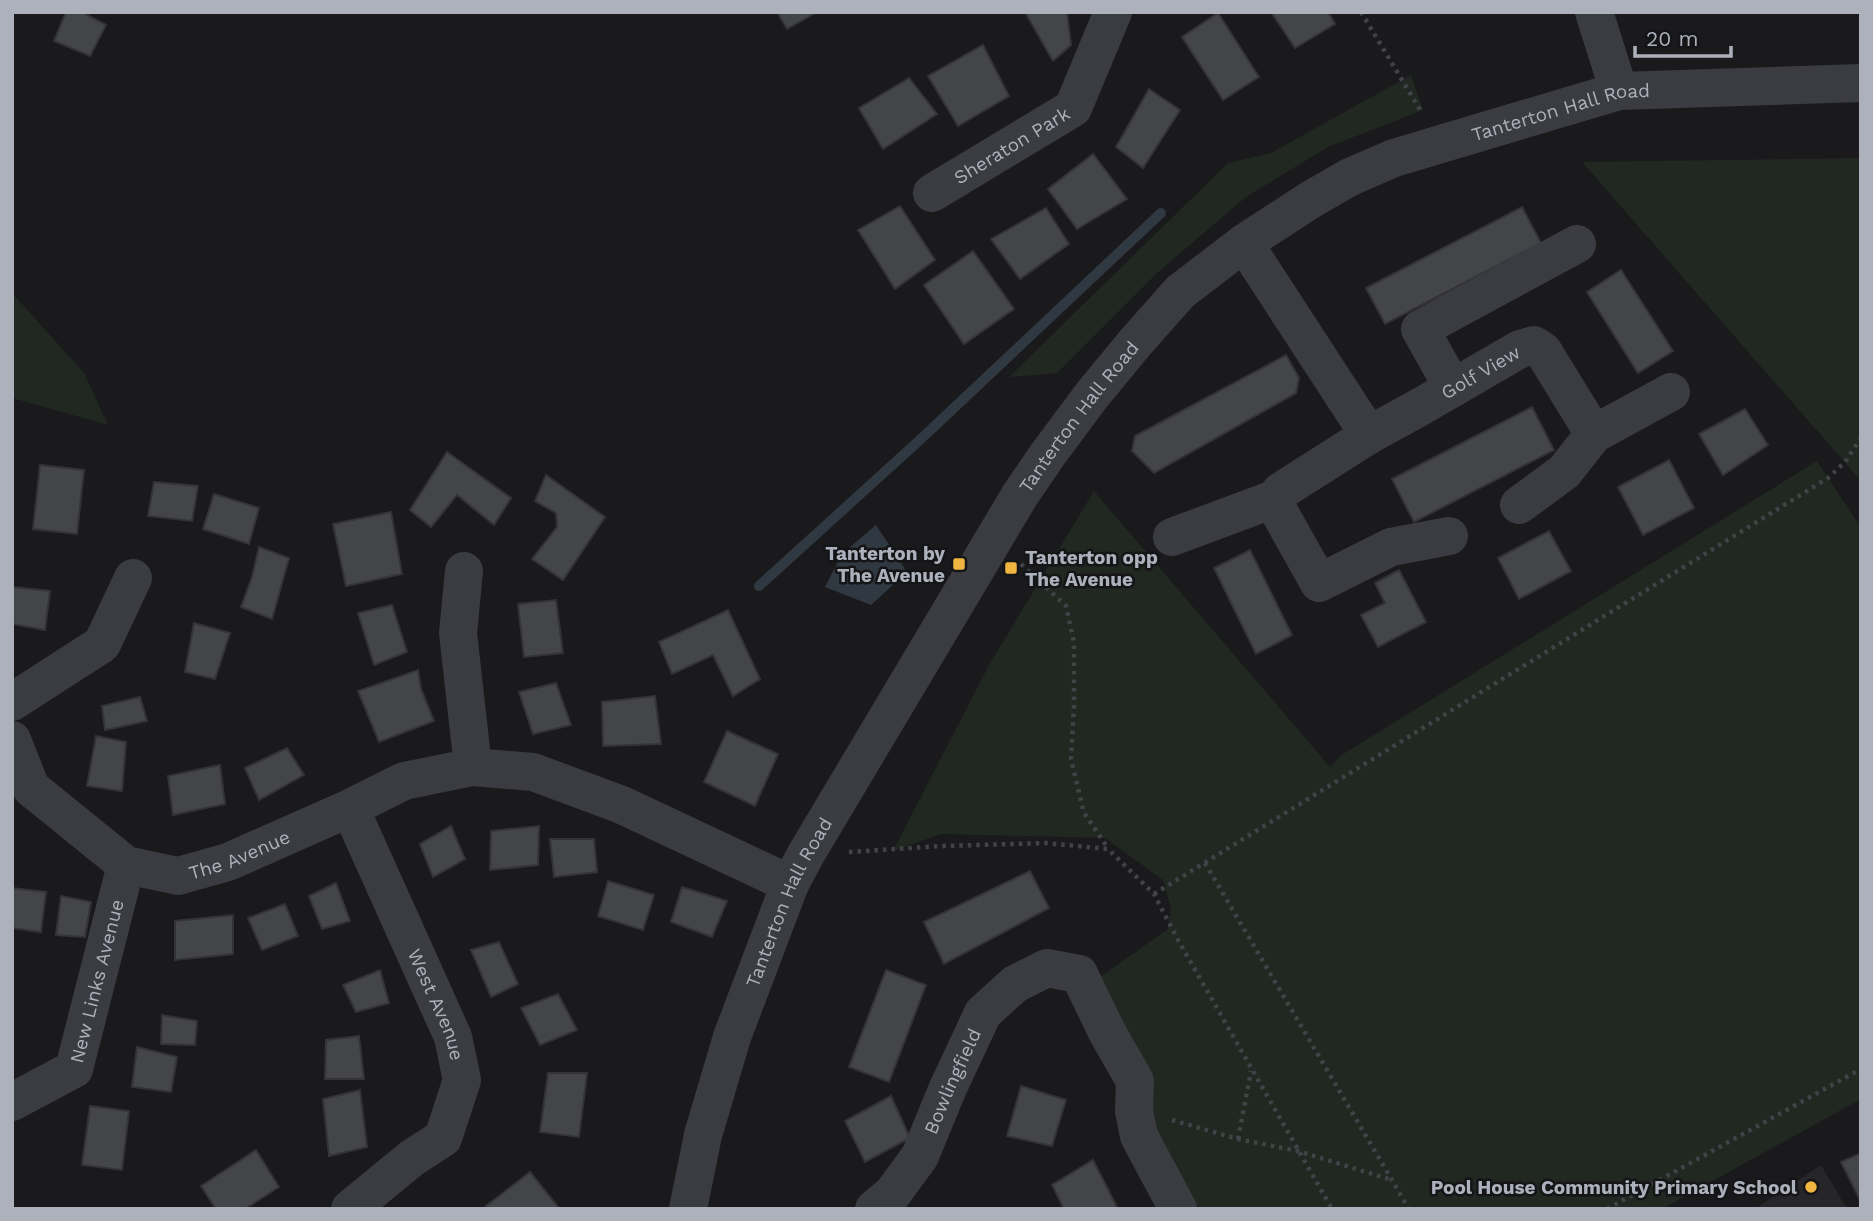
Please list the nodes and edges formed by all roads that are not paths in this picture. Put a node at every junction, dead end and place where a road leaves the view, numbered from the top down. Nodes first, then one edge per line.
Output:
1 (1113, 12) edge
2 (1594, 12) edge
3 (1861, 83) edge
4 (1619, 91) junction
5 (932, 193) dead end
6 (1244, 243) junction
7 (1577, 244) dead end
8 (1453, 388) junction
9 (1671, 392) dead end
10 (1594, 434) junction
11 (1369, 435) junction
12 (1275, 499) junction
13 (1519, 505) dead end
14 (1449, 536) dead end
15 (1172, 537) dead end
16 (464, 571) dead end
17 (133, 578) dead end
18 (12, 702) edge
19 (12, 740) edge
20 (473, 766) junction
21 (350, 808) junction
22 (126, 865) junction
23 (798, 869) junction
24 (12, 1102) edge
25 (350, 1209) edge
26 (688, 1209) edge
27 (874, 1209) edge
28 (1178, 1209) edge

1 - 5 street, Sheraton Park
2 - 4 street
3 - 4 street, Tanterton Hall Road
4 - 6 street, Tanterton Hall Road
6 - 11 street
6 - 23 street, Tanterton Hall Road
7 - 8 street
8 - 10 street, Golf View
8 - 11 street, Golf View
9 - 10 street
10 - 13 street
11 - 12 street, Golf View
12 - 14 street
12 - 15 street, Golf View
16 - 20 street
17 - 18 street
19 - 22 street, The Avenue
20 - 21 street, The Avenue
20 - 23 street, The Avenue
21 - 22 street, The Avenue
21 - 25 street, West Avenue
22 - 24 street, New Links Avenue
23 - 26 street, Tanterton Hall Road
27 - 28 street, Bowlingfield

